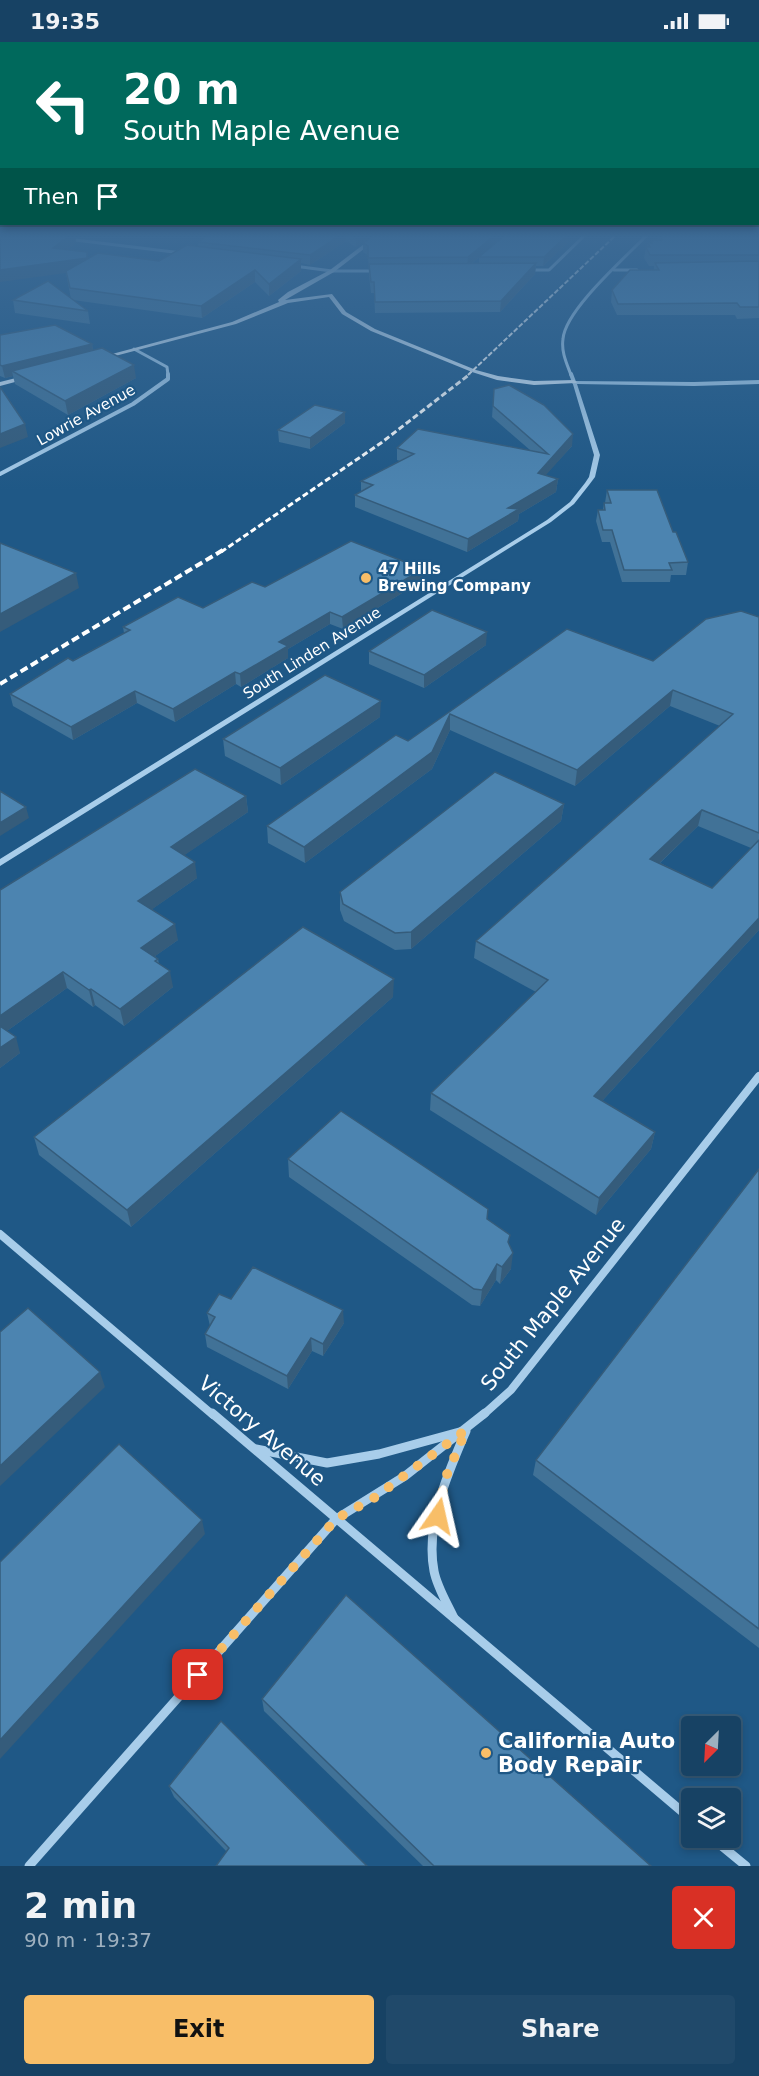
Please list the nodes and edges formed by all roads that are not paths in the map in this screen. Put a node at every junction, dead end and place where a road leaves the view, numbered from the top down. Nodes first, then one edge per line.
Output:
1 (241, 320) edge
2 (355, 320) edge
3 (570, 320) edge
4 (134, 349) junction
5 (91, 360) edge
6 (38, 374) edge
7 (574, 382) junction
8 (759, 382) edge
9 (0, 384) edge
10 (0, 474) edge
11 (0, 863) edge
12 (759, 1076) edge
13 (0, 1234) edge
14 (466, 1430) junction
15 (254, 1449) junction
16 (336, 1519) junction
17 (454, 1620) junction
18 (681, 1811) edge
19 (724, 1848) edge
20 (29, 1866) edge
21 (746, 1866) edge

1 - 4 main road
2 - 7 main road
3 - 7 street
4 - 5 main road
4 - 10 street, Lowrie Avenue
6 - 9 main road
7 - 8 street
7 - 11 street, South Linden Avenue
12 - 14 street, South Maple Avenue
13 - 15 street, Victory Avenue
14 - 15 street
14 - 16 street, South Maple Avenue
14 - 17 street
15 - 16 street, Victory Avenue
16 - 17 street, Victory Avenue
16 - 20 street, South Maple Avenue
17 - 18 street, Victory Avenue
19 - 21 street

